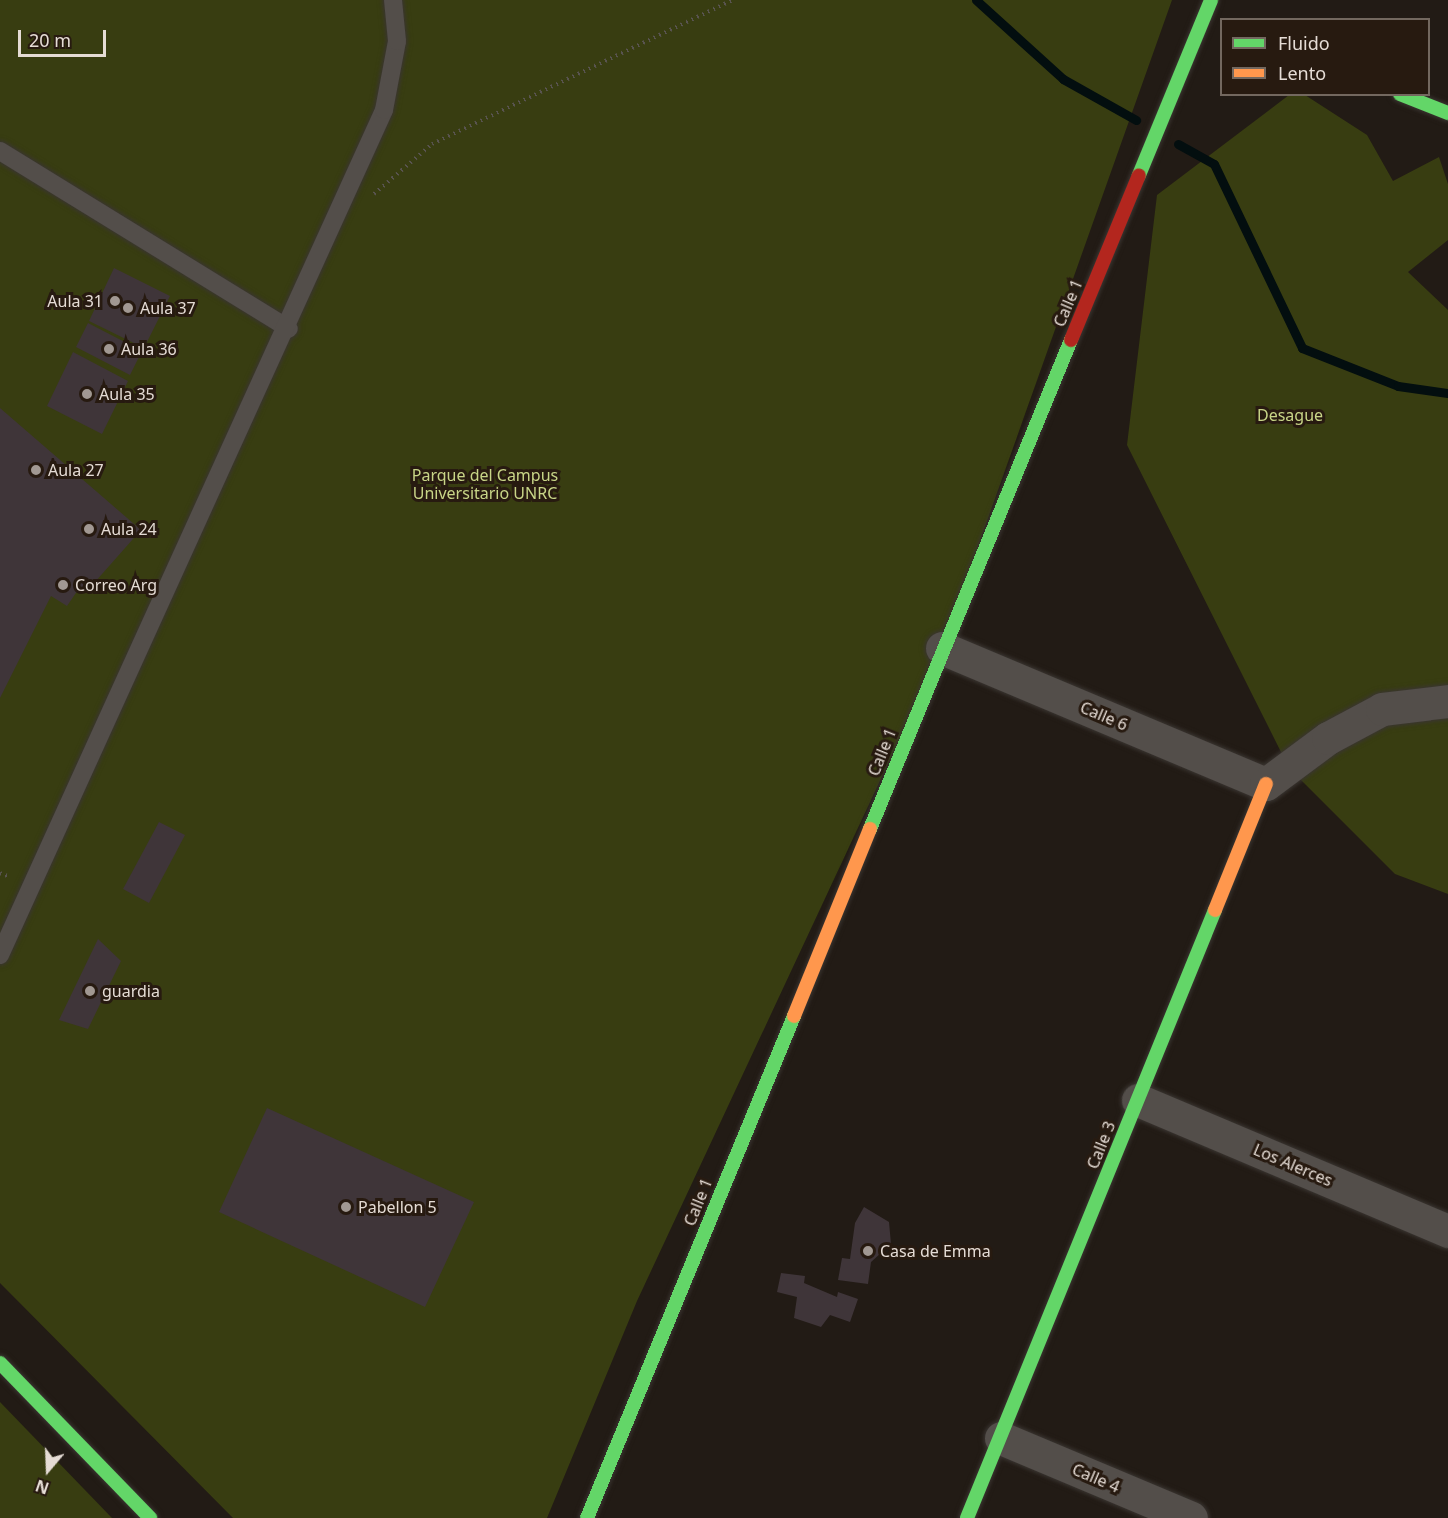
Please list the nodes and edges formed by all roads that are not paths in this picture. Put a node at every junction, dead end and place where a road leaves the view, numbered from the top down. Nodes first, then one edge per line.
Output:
1 (393, 0) edge
2 (1212, 16) edge
3 (1405, 96) edge
4 (1448, 112) edge
5 (0, 151) edge
6 (289, 329) junction
7 (942, 648) junction
8 (1448, 701) edge
9 (1266, 784) junction
10 (0, 955) edge
11 (1138, 1100) junction
12 (1448, 1231) edge
13 (0, 1363) edge
14 (1001, 1438) junction
15 (150, 1518) edge
16 (587, 1518) edge
17 (967, 1518) edge
18 (1191, 1518) edge

1 - 6 lane
2 - 7 street, Calle 1
3 - 4 street
5 - 6 lane
6 - 10 lane
7 - 9 street, Calle 6
7 - 16 street, Calle 1
8 - 9 street
9 - 11 street, Calle 3
11 - 12 street, Los Alerces
11 - 14 street, Calle 3
13 - 15 street
14 - 17 street, Calle 3
14 - 18 street, Calle 4

